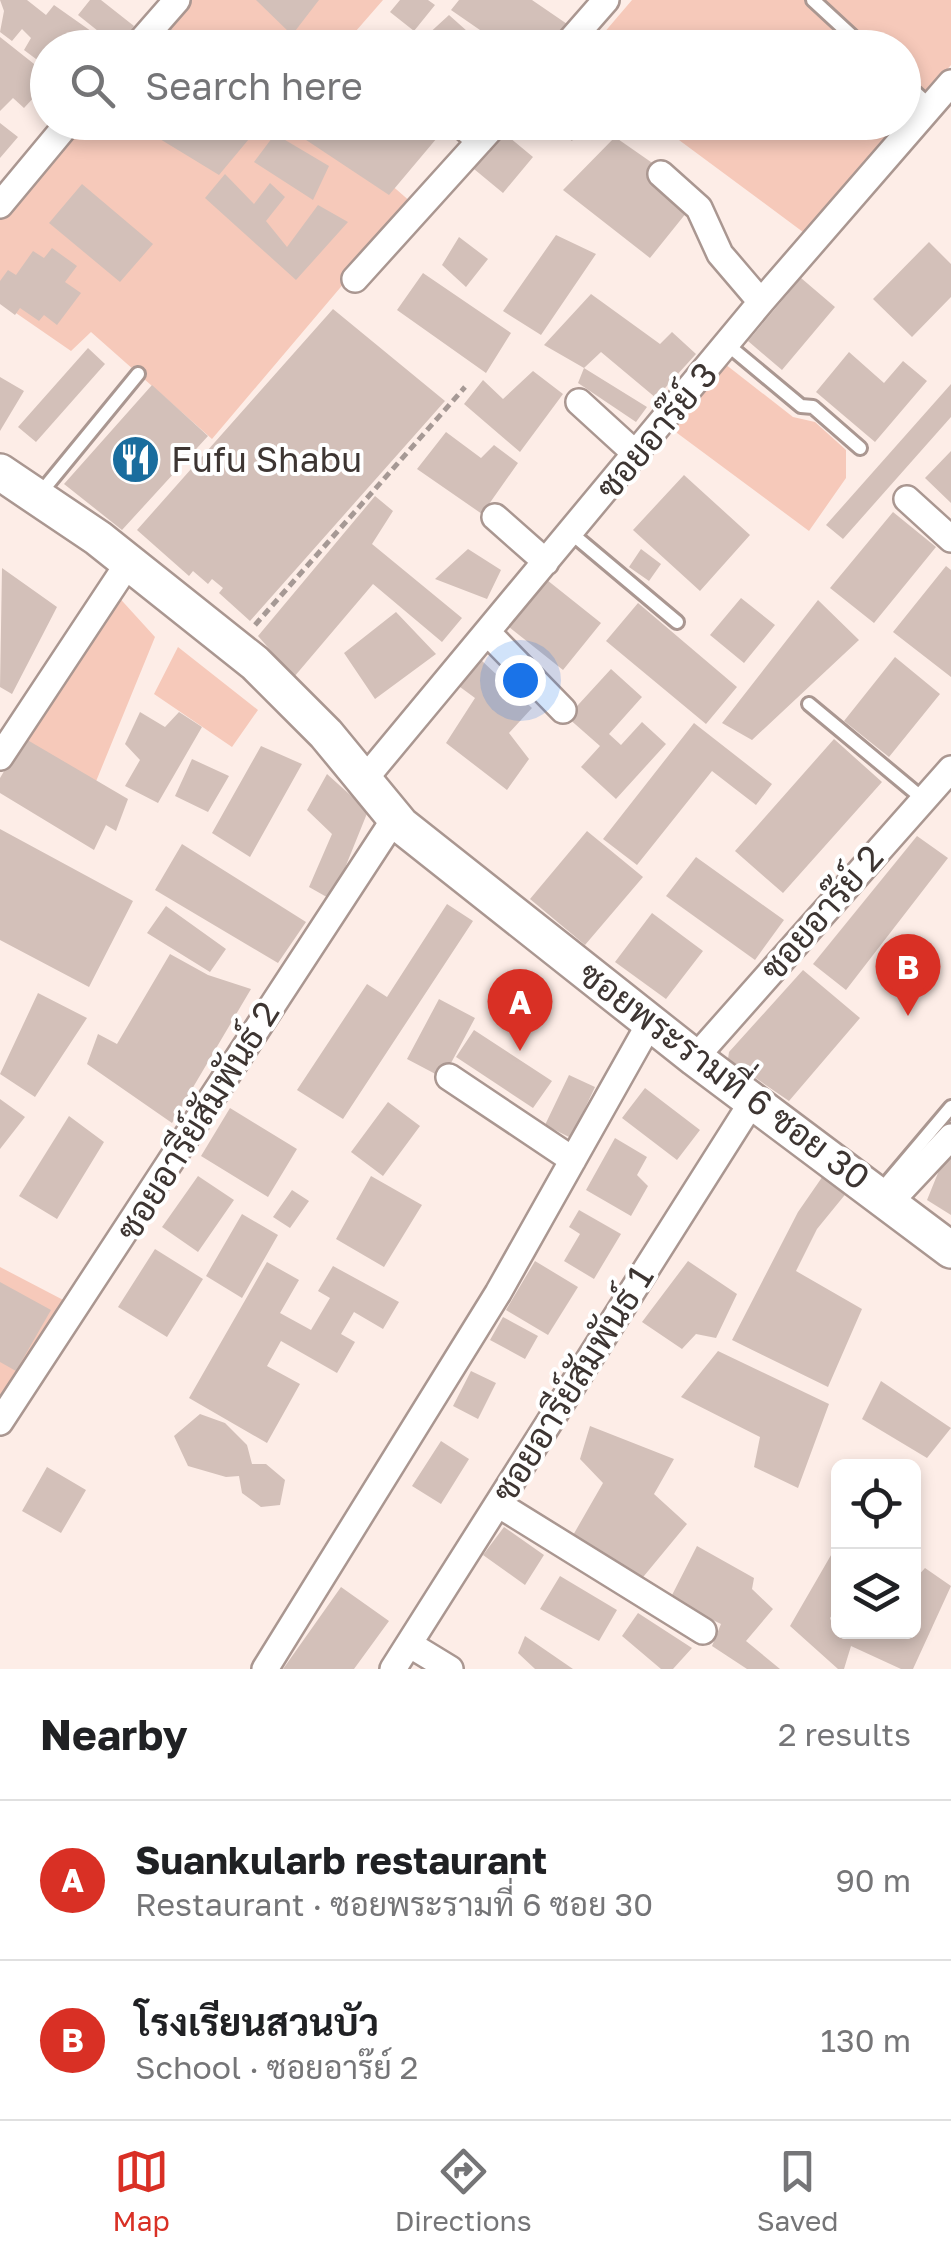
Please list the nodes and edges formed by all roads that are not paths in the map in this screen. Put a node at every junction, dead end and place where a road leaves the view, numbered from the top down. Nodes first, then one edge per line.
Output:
1 (177, 0) edge
2 (606, 0) edge
3 (812, 0) edge
4 (151, 30) edge
5 (580, 30) edge
6 (845, 30) edge
7 (951, 83) edge
8 (921, 98) edge
9 (931, 107) junction
10 (921, 118) edge
11 (54, 140) edge
12 (481, 140) edge
13 (902, 140) edge
14 (661, 174) dead end
15 (0, 205) edge
16 (355, 279) dead end
17 (761, 302) junction
18 (729, 346) junction
19 (138, 374) dead end
20 (578, 402) dead end
21 (860, 448) dead end
22 (637, 455) junction
23 (0, 472) edge
24 (38, 496) junction
25 (907, 499) dead end
26 (494, 517) dead end
27 (570, 533) junction
28 (951, 540) edge
29 (129, 562) junction
30 (546, 562) junction
31 (678, 622) dead end
32 (487, 632) junction
33 (809, 704) dead end
34 (563, 710) dead end
35 (0, 756) edge
36 (951, 769) edge
37 (364, 781) junction
38 (922, 798) junction
39 (395, 818) junction
40 (651, 1022) junction
41 (695, 1058) junction
42 (449, 1077) dead end
43 (754, 1099) junction
44 (951, 1106) edge
45 (951, 1136) edge
46 (573, 1160) junction
47 (884, 1198) junction
48 (951, 1250) edge
49 (0, 1422) edge
50 (498, 1504) junction
51 (704, 1631) dead end
52 (408, 1644) junction
53 (265, 1669) edge
54 (393, 1669) edge
55 (450, 1669) edge

1 - 4 street
2 - 5 street
3 - 6 lane
7 - 9 street, ซอยอาร๊ย์ 3
8 - 9 lane
9 - 10 street, ซอยอาร๊ย์ 3
11 - 15 street
12 - 16 street
13 - 17 street, ซอยอาร๊ย์ 3
14 - 17 street
17 - 18 street, ซอยอาร๊ย์ 3
18 - 21 lane
18 - 22 street, ซอยอาร๊ย์ 3
19 - 24 lane
20 - 22 street
22 - 27 street, ซอยอาร๊ย์ 3
23 - 24 street, ซอยพระรามที่ 6 ซอย 30
24 - 29 street, ซอยพระรามที่ 6 ซอย 30
25 - 28 street
26 - 30 street
27 - 30 street, ซอยอาร๊ย์ 3
27 - 31 lane
29 - 35 street
29 - 37 street, ซอยพระรามที่ 6 ซอย 30
30 - 32 street, ซอยอาร๊ย์ 3
32 - 34 street
32 - 37 street, ซอยอาร๊ย์ 3
33 - 38 lane
36 - 38 street, ซอยอาร๊ย์ 2
37 - 39 street, ซอยพระรามที่ 6 ซอย 30
38 - 41 street, ซอยอาร๊ย์ 2
39 - 40 street, ซอยพระรามที่ 6 ซอย 30
39 - 49 street, ซอยอารีย์สัมพันธ์ 2
40 - 41 street, ซอยพระรามที่ 6 ซอย 30
40 - 46 street
41 - 43 street, ซอยพระรามที่ 6 ซอย 30
42 - 46 street
43 - 47 street, ซอยพระรามที่ 6 ซอย 30
43 - 50 street, ซอยอารีย์สัมพันธ์ 1
44 - 47 lane
45 - 47 street
46 - 53 street
47 - 48 street, ซอยพระรามที่ 6 ซอย 30
50 - 51 street
50 - 52 street, ซอยอารีย์สัมพันธ์ 1
52 - 54 street, ซอยอารีย์สัมพันธ์ 1
52 - 55 street

